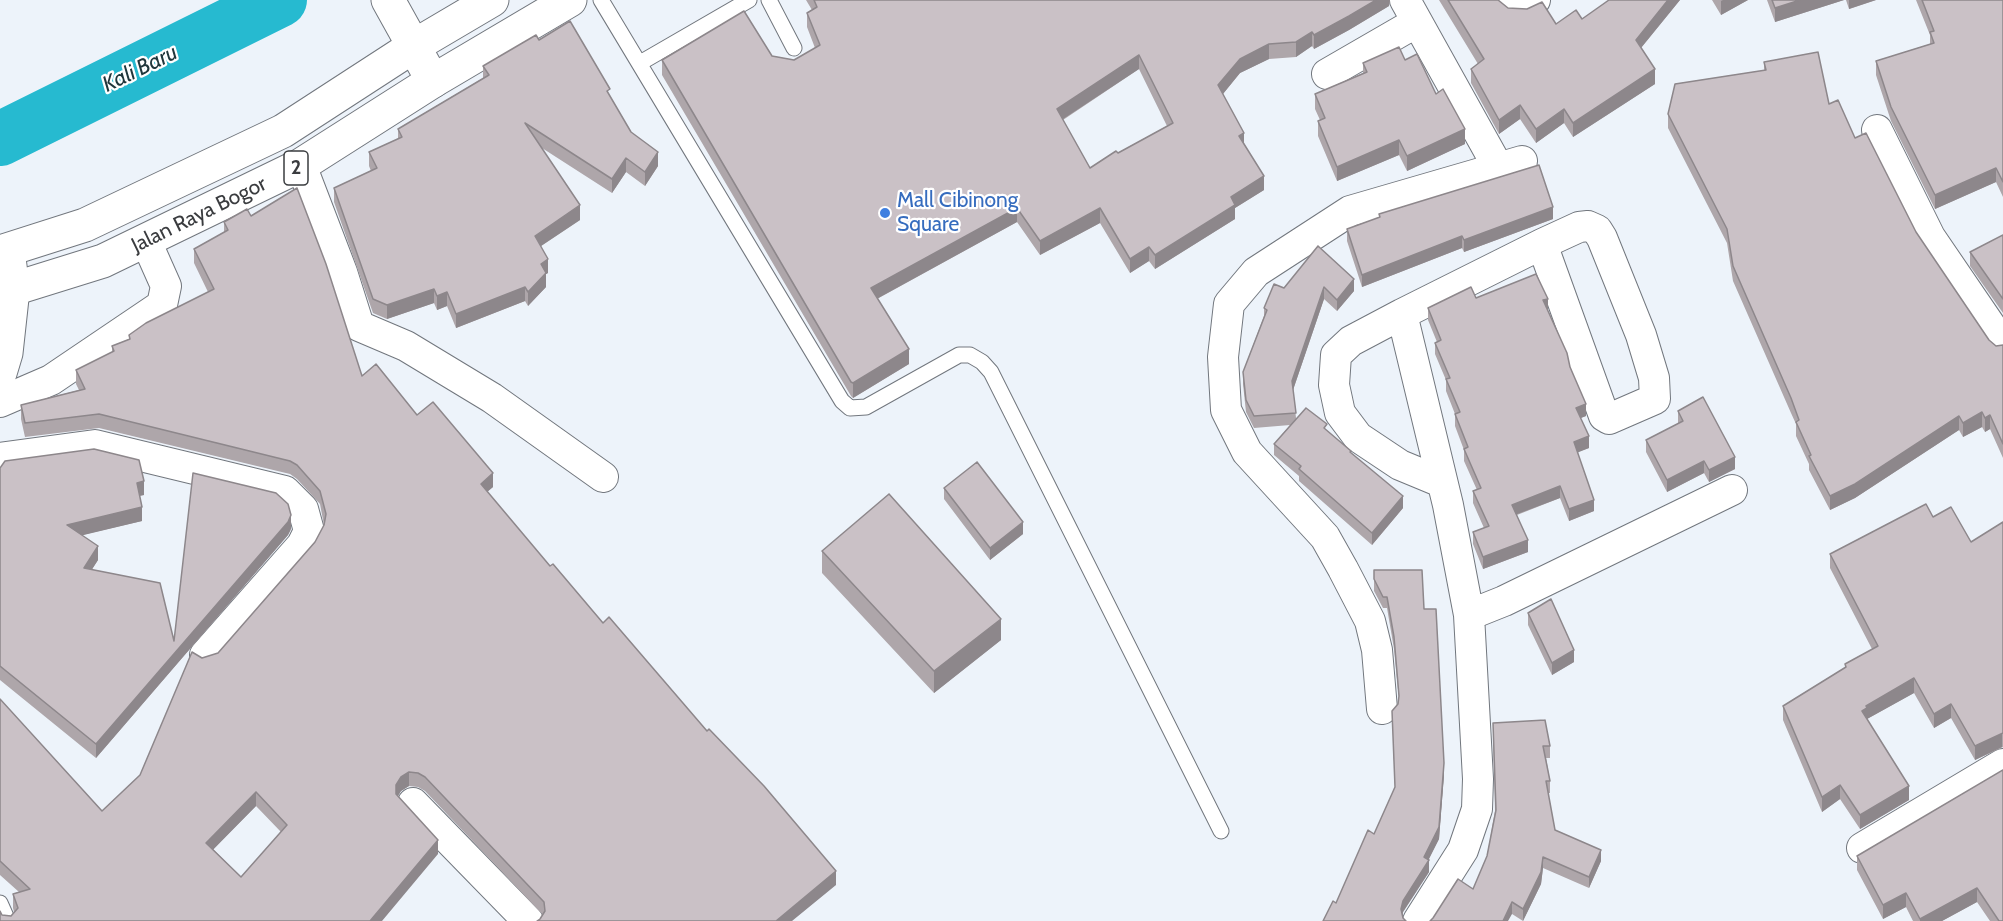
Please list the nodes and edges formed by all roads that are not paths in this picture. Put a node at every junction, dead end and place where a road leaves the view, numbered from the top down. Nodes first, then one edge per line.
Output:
1 (388, 0) edge
2 (492, 0) edge
3 (570, 0) edge
4 (601, 0) edge
5 (749, 0) edge
6 (769, 0) edge
7 (1509, 0) edge
8 (1534, 0) edge
9 (1411, 11) edge
10 (414, 46) junction
11 (794, 48) dead end
12 (640, 63) junction
13 (1327, 74) dead end
14 (433, 81) junction
15 (1877, 130) dead end
16 (301, 165) junction
17 (146, 242) junction
18 (1542, 244) junction
19 (4, 251) edge
20 (7, 289) edge
21 (1402, 314) junction
22 (2003, 344) edge
23 (0, 373) edge
24 (0, 402) edge
25 (0, 458) edge
26 (603, 477) dead end
27 (1441, 482) junction
28 (1732, 490) dead end
29 (1469, 615) junction
30 (205, 655) edge
31 (1382, 709) dead end
32 (2003, 764) edge
33 (413, 803) dead end
34 (1221, 831) dead end
35 (1862, 848) dead end
36 (0, 903) edge
37 (8, 921) edge
38 (528, 921) edge
39 (1418, 921) edge

1 - 10 main road
2 - 10 main road, Jalan Raya Bogor / 2
3 - 14 main road, Jalan Raya Bogor / 2
4 - 12 lane
5 - 12 lane
6 - 11 lane
7 - 8 street
9 - 13 street
9 - 31 street
10 - 14 main road
10 - 19 main road, Jalan Raya Bogor / 2
12 - 34 lane
14 - 16 main road, Jalan Raya Bogor / 2
15 - 22 street
16 - 17 main road, Jalan Raya Bogor / 2
16 - 26 street
17 - 20 main road, Jalan Raya Bogor / 2
17 - 24 street
18 - 18 street
18 - 21 street
19 - 20 main road
20 - 23 main road
21 - 27 street
21 - 27 street
25 - 30 street
27 - 29 street
28 - 29 street
29 - 39 street
32 - 35 street
33 - 38 street
36 - 37 lane

